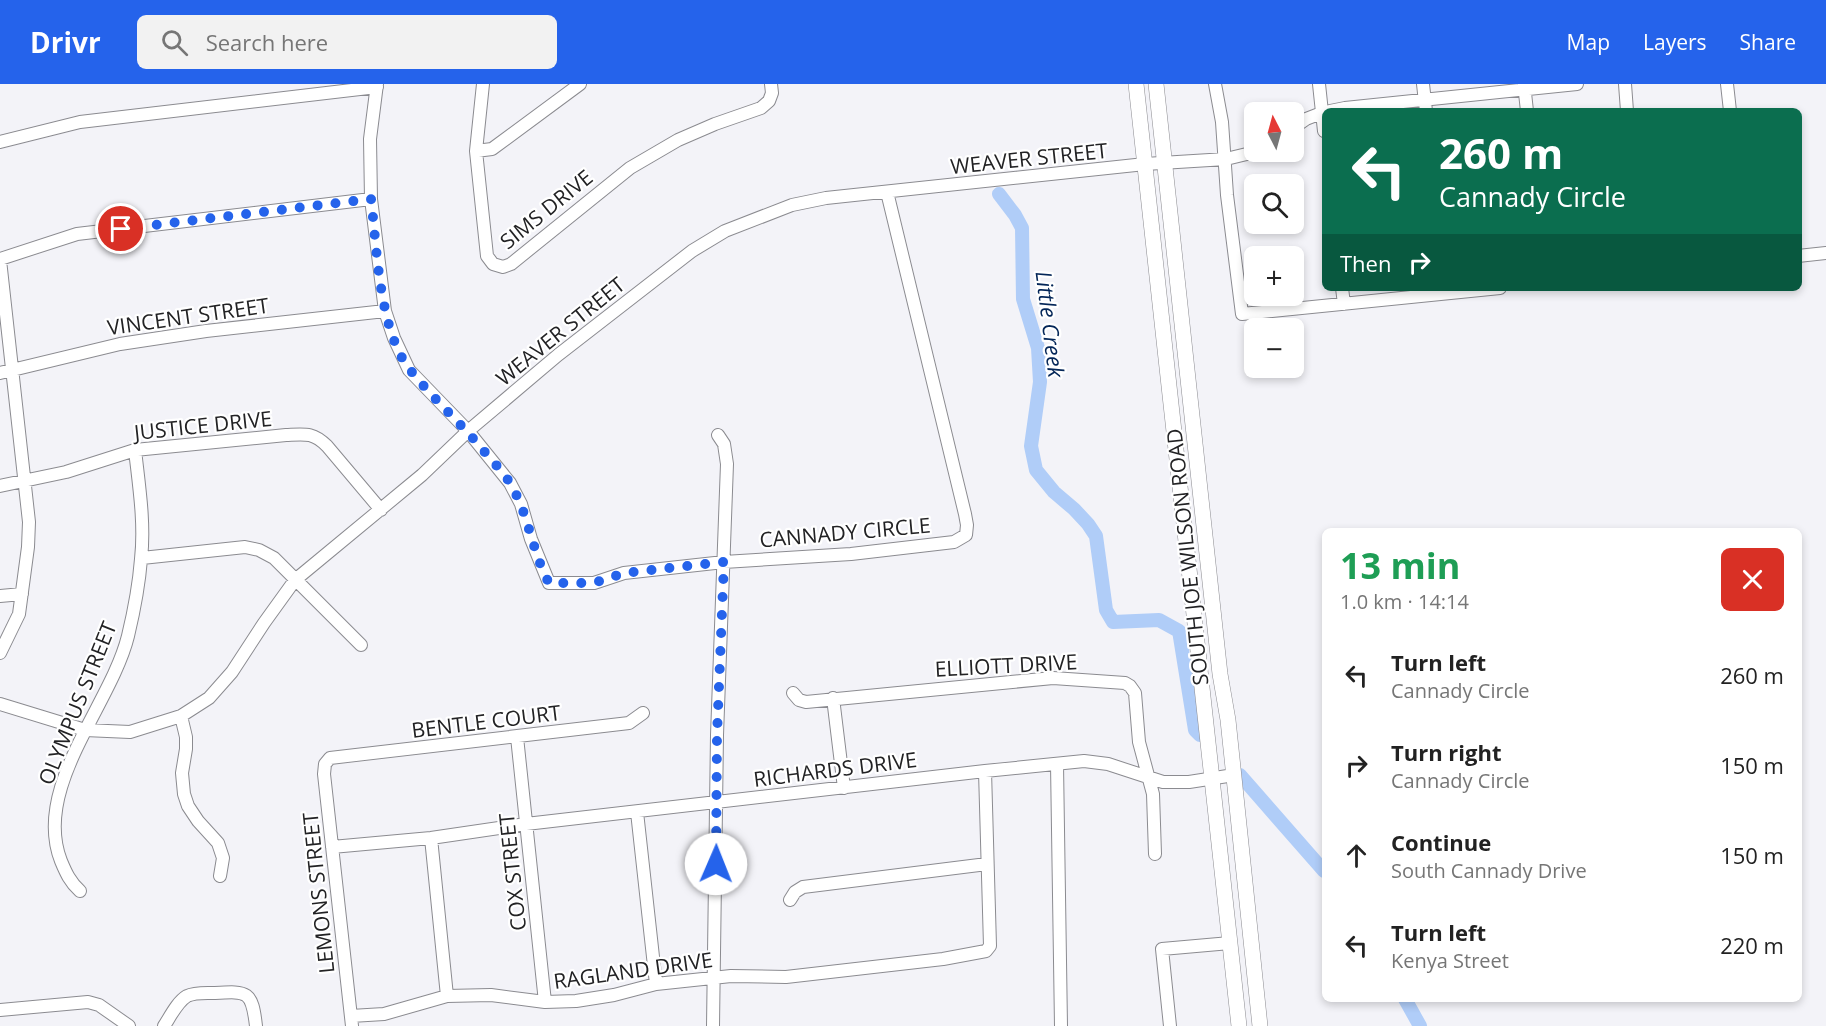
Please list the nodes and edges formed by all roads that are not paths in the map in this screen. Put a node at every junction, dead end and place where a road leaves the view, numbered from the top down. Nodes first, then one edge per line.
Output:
1 (483, 84) edge
2 (580, 84) edge
3 (771, 84) edge
4 (1136, 84) edge
5 (1156, 84) edge
6 (1215, 84) edge
7 (1320, 84) edge
8 (1423, 84) edge
9 (1577, 84) edge
10 (1625, 84) edge
11 (1727, 84) edge
12 (377, 85) edge
13 (1524, 87) edge
14 (1426, 105) edge
15 (1325, 108) edge
16 (1345, 108) edge
17 (1527, 108) edge
18 (1628, 108) edge
19 (1730, 108) edge
20 (1322, 113) edge
21 (1304, 120) edge
22 (0, 142) edge
23 (476, 151) junction
24 (1244, 155) edge
25 (1226, 159) junction
26 (1165, 163) junction
27 (1145, 164) junction
28 (887, 192) junction
29 (371, 199) junction
30 (1826, 253) edge
31 (1802, 256) edge
32 (0, 260) edge
33 (1342, 291) edge
34 (1436, 291) edge
35 (1344, 304) junction
36 (385, 311) junction
37 (13, 370) junction
38 (0, 373) edge
39 (468, 431) junction
40 (718, 435) dead end
41 (135, 450) junction
42 (24, 481) junction
43 (0, 486) edge
44 (381, 510) junction
45 (142, 558) junction
46 (724, 562) junction
47 (296, 580) junction
48 (22, 594) junction
49 (0, 596) edge
50 (361, 645) dead end
51 (0, 653) edge
52 (793, 693) dead end
53 (833, 698) junction
54 (0, 704) edge
55 (643, 713) dead end
56 (182, 716) junction
57 (85, 730) junction
58 (518, 737) junction
59 (330, 758) joint
60 (1057, 764) junction
61 (985, 771) junction
62 (1234, 775) junction
63 (1149, 777) junction
64 (1213, 778) junction
65 (844, 788) junction
66 (717, 803) junction
67 (637, 812) junction
68 (526, 824) junction
69 (431, 838) junction
70 (332, 847) junction
71 (1155, 854) dead end
72 (987, 864) junction
73 (220, 876) dead end
74 (80, 891) dead end
75 (790, 900) dead end
76 (1230, 943) junction
77 (714, 978) junction
78 (656, 984) junction
79 (447, 996) junction
80 (545, 1002) junction
81 (0, 1010) edge
82 (352, 1021) edge
83 (129, 1026) edge
84 (164, 1026) edge
85 (256, 1026) edge
86 (713, 1026) edge
87 (1061, 1026) edge
88 (1170, 1026) edge
89 (1239, 1026) edge
90 (1260, 1026) edge

1 - 23 street, SIMS DRIVE
2 - 23 street
3 - 23 street, SIMS DRIVE
4 - 27 main road, SOUTH JOE WILSON ROAD
5 - 26 main road, SOUTH JOE WILSON ROAD
6 - 25 street
7 - 15 street
8 - 14 street
9 - 13 street
10 - 18 street
11 - 19 street
12 - 22 street
12 - 29 street
13 - 14 street
13 - 17 street
14 - 16 street
20 - 21 street
24 - 25 street, WEAVER STREET
25 - 26 street, WEAVER STREET
25 - 35 street
26 - 27 street, WEAVER STREET
26 - 62 main road, SOUTH JOE WILSON ROAD
27 - 28 street, WEAVER STREET
27 - 64 main road, SOUTH JOE WILSON ROAD
28 - 39 street, WEAVER STREET
28 - 46 street, CANNADY CIRCLE
29 - 32 street
29 - 36 street
30 - 31 street
32 - 37 street
33 - 35 street
34 - 35 street
36 - 37 street, VINCENT STREET
36 - 39 street
37 - 38 street, VINCENT STREET
37 - 42 street
39 - 44 street, WEAVER STREET
39 - 46 street, CANNADY CIRCLE
40 - 46 street
41 - 42 street, JUSTICE DRIVE
41 - 44 street, JUSTICE DRIVE
41 - 45 street, OLYMPUS STREET
42 - 43 street, JUSTICE DRIVE
42 - 48 street
44 - 47 street, WEAVER STREET
45 - 47 street
45 - 57 street, OLYMPUS STREET
46 - 66 street
47 - 50 street
47 - 56 street, WEAVER STREET
48 - 49 street
48 - 51 street
52 - 53 street, ELLIOTT DRIVE
53 - 63 street, ELLIOTT DRIVE
53 - 65 street
54 - 57 street, WEAVER STREET
55 - 58 street, BENTLE COURT
56 - 57 street, WEAVER STREET
56 - 73 street
57 - 74 street, OLYMPUS STREET
58 - 59 street, BENTLE COURT
58 - 68 street, COX STREET
59 - 70 street, LEMONS STREET
60 - 61 street, RICHARDS DRIVE
60 - 63 street, RICHARDS DRIVE
60 - 87 street
61 - 65 street, RICHARDS DRIVE
61 - 72 street
62 - 64 street, RICHARDS DRIVE
62 - 90 main road, SOUTH JOE WILSON ROAD
63 - 64 street, RICHARDS DRIVE
63 - 71 street, ELLIOTT DRIVE
64 - 76 main road, SOUTH JOE WILSON ROAD
65 - 66 street, RICHARDS DRIVE
66 - 67 street, RICHARDS DRIVE
66 - 77 street
67 - 68 street, RICHARDS DRIVE
67 - 78 street
68 - 69 street, RICHARDS DRIVE
68 - 80 street, COX STREET
69 - 70 street, RICHARDS DRIVE
69 - 79 street
70 - 82 street, LEMONS STREET
72 - 75 street
72 - 77 street, RAGLAND DRIVE
76 - 88 street
76 - 89 main road, SOUTH JOE WILSON ROAD
77 - 78 street, RAGLAND DRIVE
77 - 86 street
78 - 80 street, RAGLAND DRIVE
79 - 80 street, RAGLAND DRIVE
79 - 82 street, RAGLAND DRIVE
81 - 83 street
84 - 85 street

